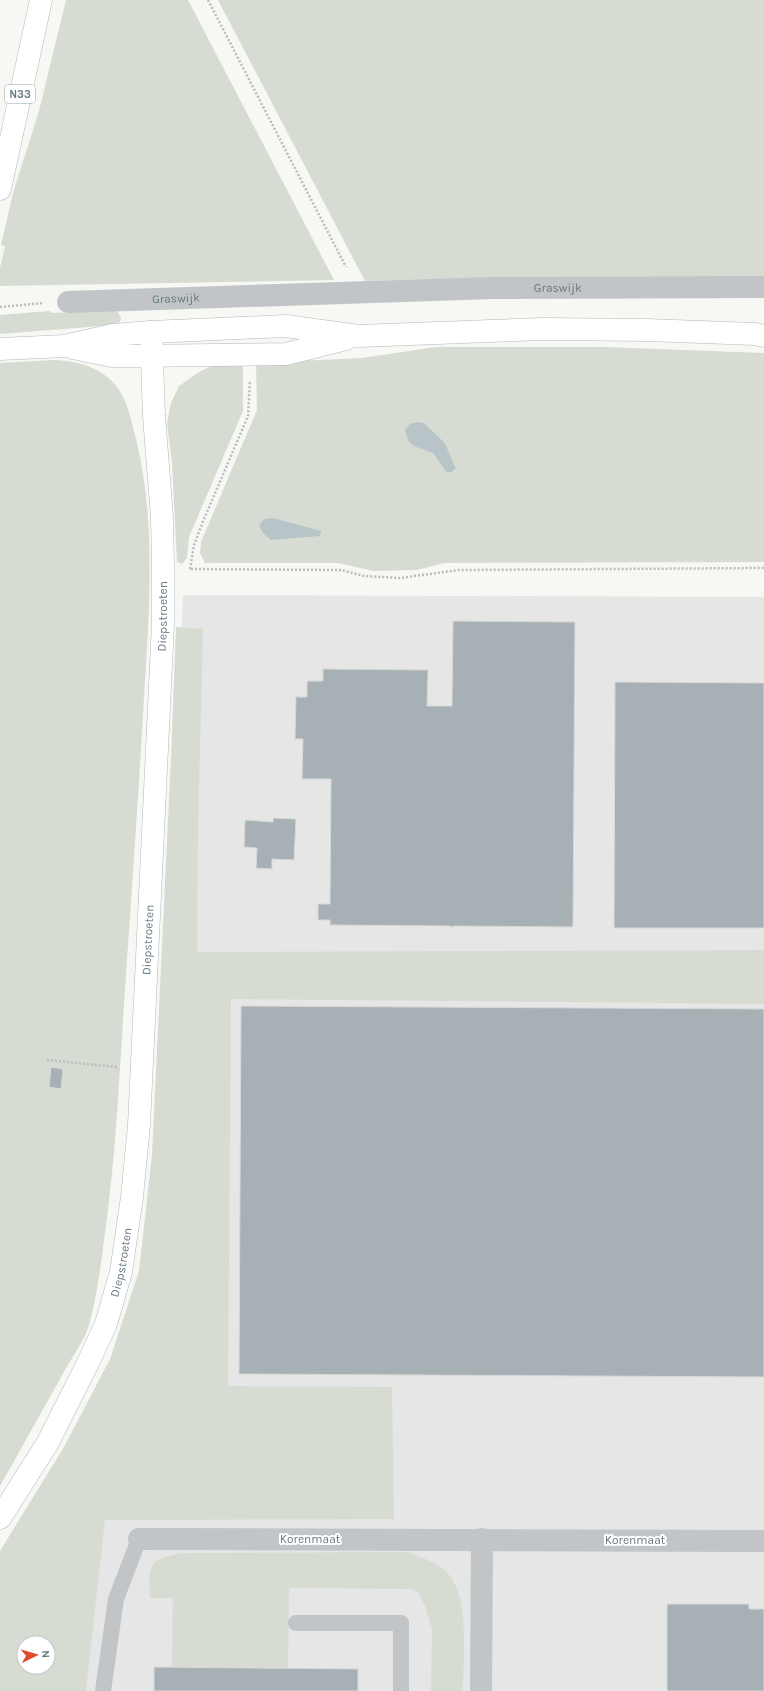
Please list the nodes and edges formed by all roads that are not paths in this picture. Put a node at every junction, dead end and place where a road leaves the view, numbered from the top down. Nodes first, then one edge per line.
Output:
1 (40, 0) edge
2 (0, 189) edge
3 (764, 287) edge
4 (68, 302) road end
5 (151, 332) junction
6 (761, 334) edge
7 (358, 336) junction
8 (64, 346) junction
9 (0, 349) edge
10 (152, 355) junction
11 (0, 1518) edge
12 (139, 1539) joint
13 (482, 1539) junction
14 (764, 1541) edge
15 (296, 1623) dead end
16 (103, 1691) edge
17 (401, 1691) edge
18 (481, 1691) edge

1 - 2 main road, N33
3 - 4 street, Graswijk
5 - 7 main road
5 - 8 main road
5 - 10 main road, Diepstroeten
6 - 7 main road
7 - 10 main road
8 - 9 main road
8 - 10 main road
10 - 11 main road, Diepstroeten
12 - 13 street, Korenmaat
12 - 16 lane
13 - 14 street, Korenmaat
13 - 18 street
15 - 17 lane

